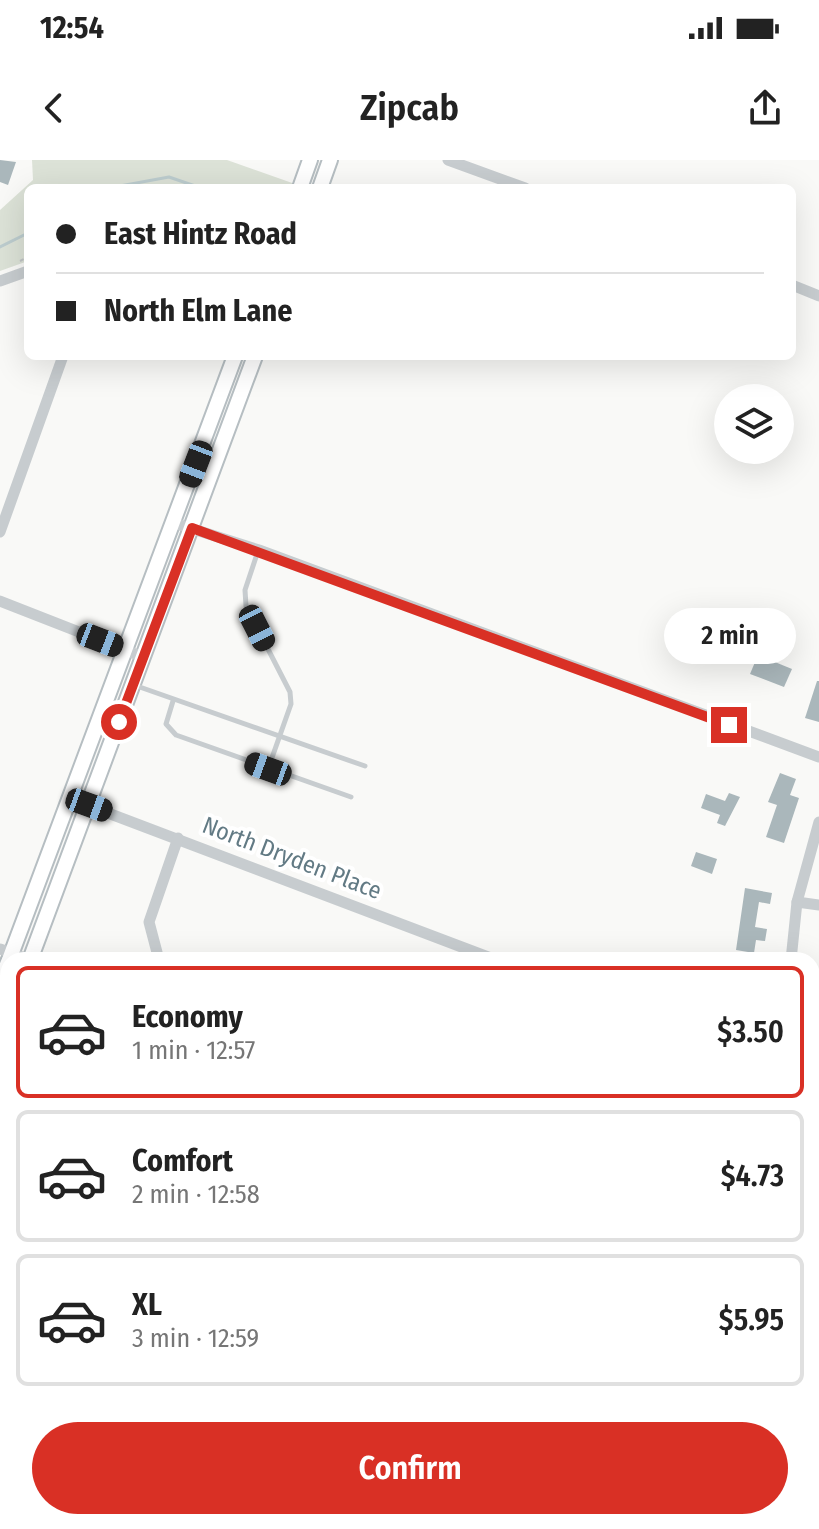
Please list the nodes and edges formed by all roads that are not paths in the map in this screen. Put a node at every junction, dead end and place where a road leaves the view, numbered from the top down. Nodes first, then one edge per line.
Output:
1 (310, 160) edge
2 (330, 160) edge
3 (448, 160) edge
4 (301, 184) edge
5 (321, 184) edge
6 (514, 184) edge
7 (24, 272) edge
8 (0, 281) edge
9 (796, 287) edge
10 (819, 296) edge
11 (62, 360) edge
12 (234, 360) edge
13 (254, 360) edge
14 (174, 523) junction
15 (192, 528) junction
16 (0, 532) edge
17 (259, 550) junction
18 (0, 601) edge
19 (125, 650) junction
20 (143, 657) junction
21 (133, 685) junction
22 (173, 701) junction
23 (280, 737) junction
24 (819, 757) edge
25 (365, 766) dead end
26 (268, 769) junction
27 (351, 797) dead end
28 (71, 799) junction
29 (89, 805) junction
30 (819, 822) edge
31 (178, 838) junction
32 (797, 902) junction
33 (819, 905) edge
34 (9, 952) edge
35 (33, 952) edge
36 (157, 952) edge
37 (475, 952) edge
38 (792, 952) edge

1 - 4 main road
2 - 5 main road
3 - 6 street
7 - 8 street
9 - 10 street
11 - 16 street
12 - 14 main road
13 - 15 main road
14 - 15 street
14 - 19 main road
15 - 17 street
15 - 20 main road
17 - 23 lane
17 - 24 street
18 - 19 street
19 - 20 street
19 - 28 main road
20 - 21 main road
21 - 22 lane
21 - 29 main road
22 - 23 lane
22 - 26 lane
23 - 25 lane
23 - 26 lane
26 - 27 lane
28 - 29 street, North Dryden Place
28 - 34 main road
29 - 31 street, North Dryden Place
29 - 35 main road
30 - 32 street
31 - 36 street
31 - 37 street, North Dryden Place
32 - 33 street
32 - 38 street

